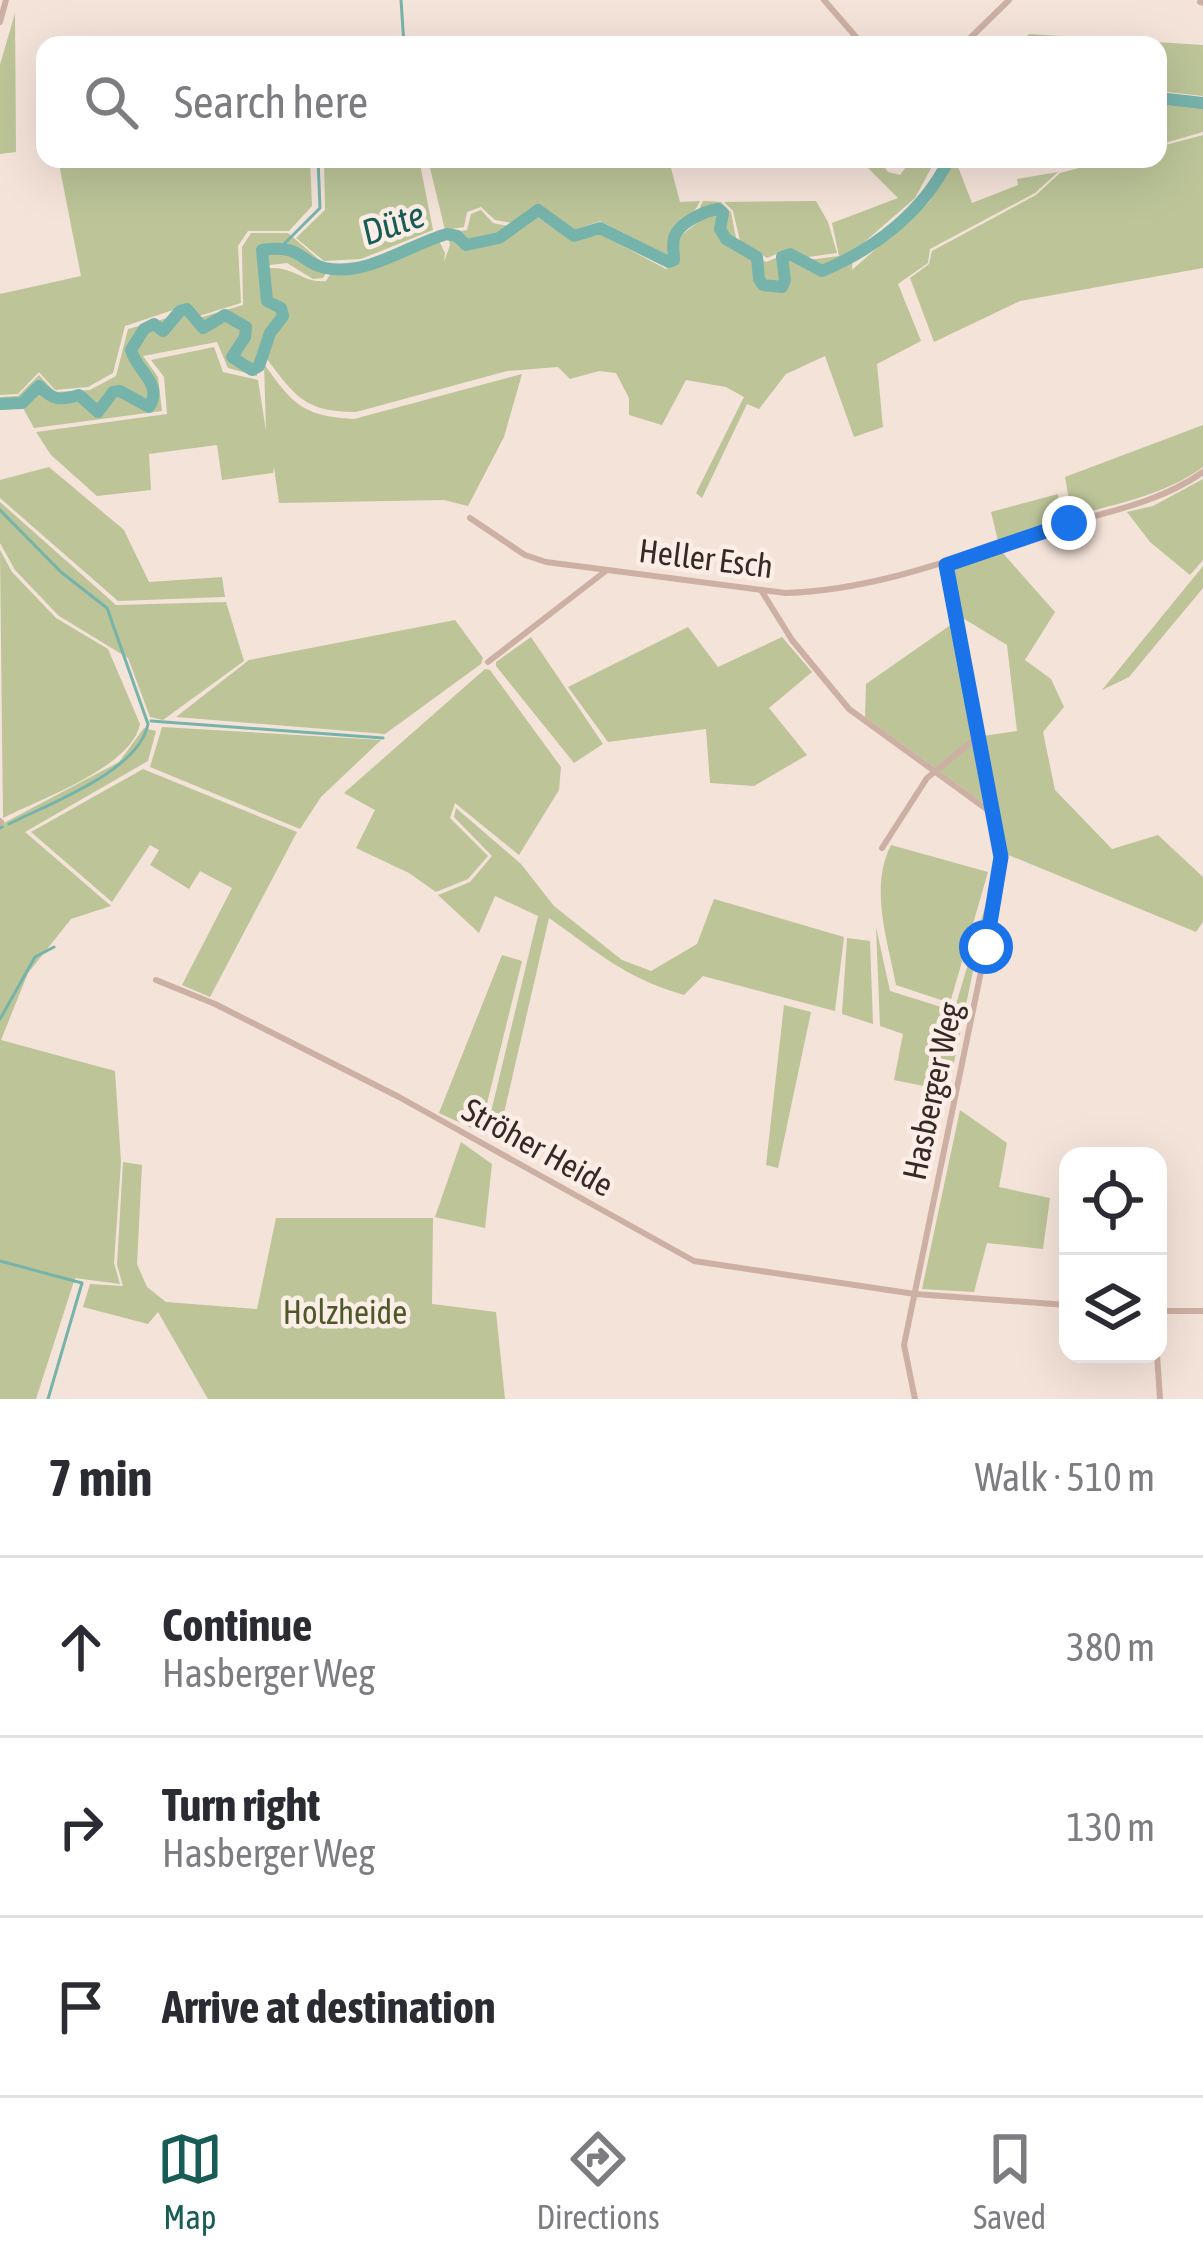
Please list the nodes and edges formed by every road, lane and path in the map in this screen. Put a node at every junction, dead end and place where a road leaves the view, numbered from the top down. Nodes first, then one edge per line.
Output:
1 (6, 0) edge
2 (824, 0) edge
3 (1010, 0) edge
4 (0, 22) edge
5 (855, 36) edge
6 (972, 36) edge
7 (1203, 472) edge
8 (470, 518) dead end
9 (946, 565) junction
10 (607, 570) junction
11 (761, 590) junction
12 (488, 662) dead end
13 (979, 736) junction
14 (933, 772) junction
15 (993, 813) junction
16 (881, 848) dead end
17 (156, 980) dead end
18 (915, 1294) junction
19 (1059, 1304) edge
20 (1167, 1311) edge
21 (1203, 1311) edge
22 (1157, 1363) edge
23 (915, 1399) edge
24 (1160, 1399) edge

1 - 4 street
2 - 5 street
3 - 6 street
7 - 9 street
8 - 10 street, Heller Esch
9 - 11 street, Heller Esch
9 - 13 street, Hasberger Weg
10 - 11 street, Heller Esch
10 - 12 street
11 - 14 street
13 - 14 street
13 - 15 street, Hasberger Weg
14 - 15 street
14 - 16 street
15 - 18 street, Hasberger Weg
17 - 18 street, Ströher Heide
18 - 19 street, Ströher Heide
18 - 23 street, Hasberger Weg
20 - 21 street
22 - 24 street

